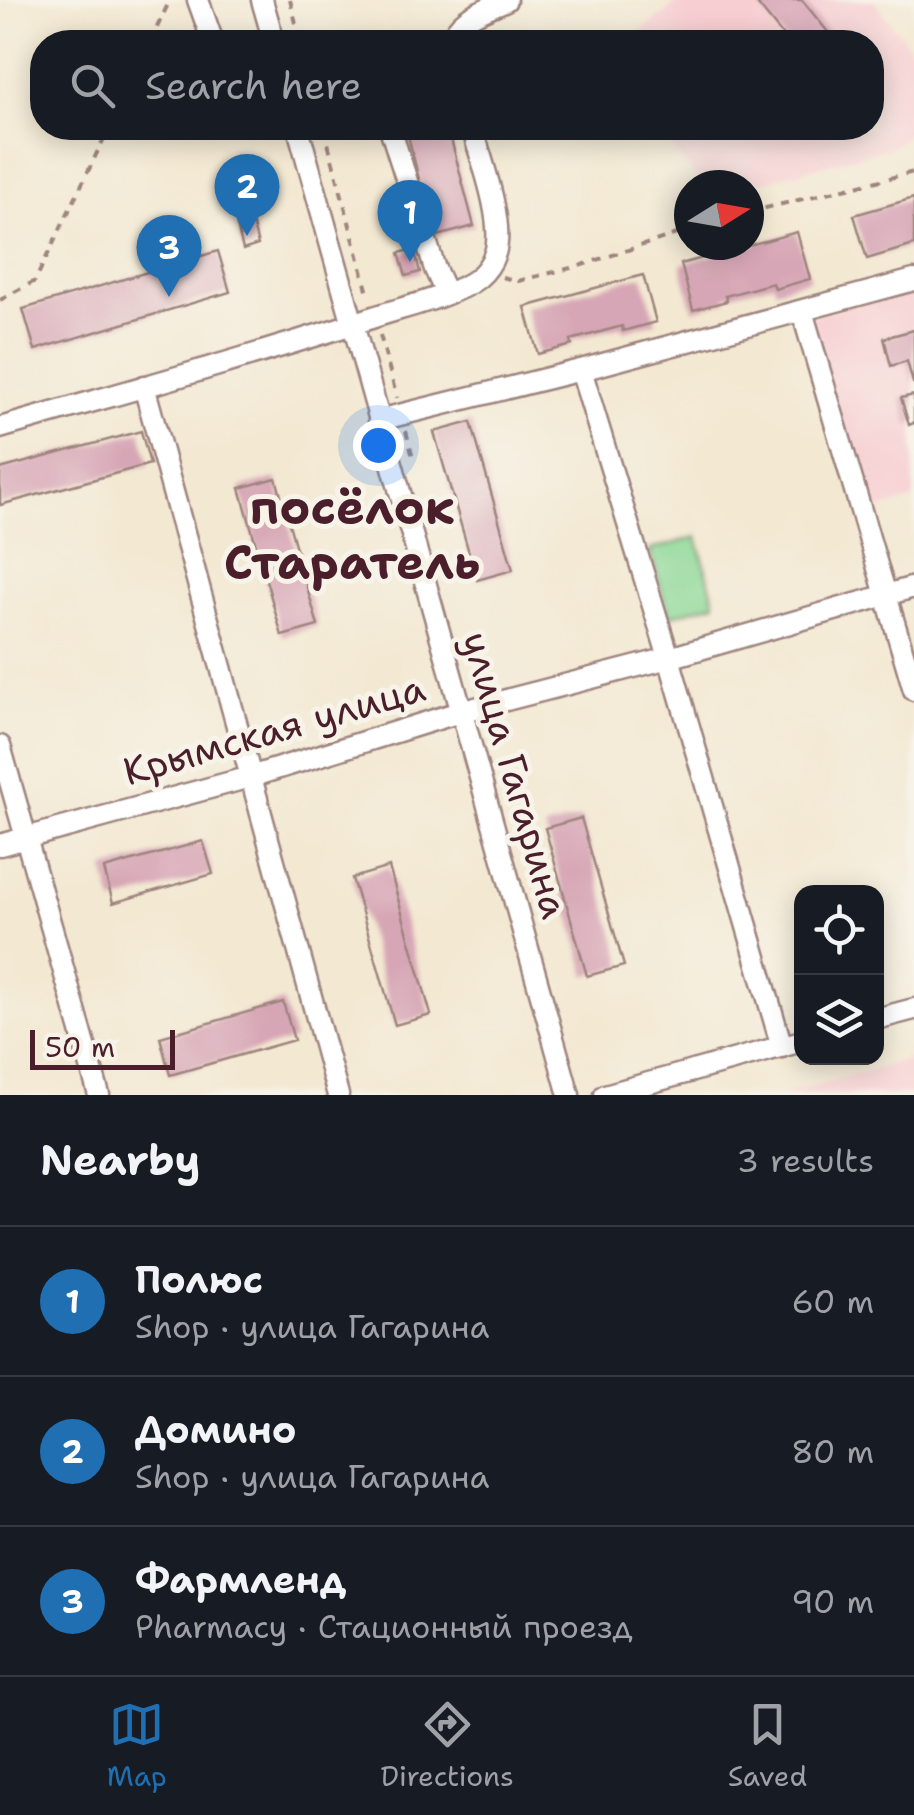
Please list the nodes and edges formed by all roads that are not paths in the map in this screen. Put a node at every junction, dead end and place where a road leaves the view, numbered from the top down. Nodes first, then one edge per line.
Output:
1 (198, 0) edge
2 (262, 0) edge
3 (506, 0) edge
4 (209, 30) edge
5 (271, 30) edge
6 (457, 30) edge
7 (301, 140) edge
8 (394, 140) edge
9 (475, 140) edge
10 (914, 280) edge
11 (446, 293) junction
12 (802, 312) junction
13 (353, 324) junction
14 (580, 370) junction
15 (144, 386) junction
16 (380, 420) junction
17 (0, 428) edge
18 (914, 587) edge
19 (885, 596) junction
20 (669, 658) junction
21 (914, 690) edge
22 (460, 712) junction
23 (0, 746) edge
24 (250, 777) junction
25 (27, 837) junction
26 (0, 844) edge
27 (914, 1008) edge
28 (884, 1017) edge
29 (792, 1044) edge
30 (99, 1095) edge
31 (338, 1095) edge
32 (569, 1095) edge
33 (606, 1095) edge

1 - 4 street
2 - 5 street
3 - 6 street
7 - 13 street, улица Гагарина
8 - 11 street
9 - 11 street
10 - 12 street
11 - 13 street
12 - 14 street
12 - 19 street
13 - 15 street
13 - 16 street, улица Гагарина
14 - 16 street
14 - 20 street
15 - 17 street
15 - 24 street
16 - 22 street, улица Гагарина
18 - 19 street, Крымская улица
19 - 20 street, Крымская улица
19 - 21 street
20 - 22 street, Крымская улица
20 - 29 street
22 - 24 street, Крымская улица
22 - 32 street, улица Гагарина
23 - 25 street
24 - 25 street, Крымская улица
24 - 31 street
25 - 26 street, Крымская улица
25 - 30 street
27 - 28 street
29 - 33 street

